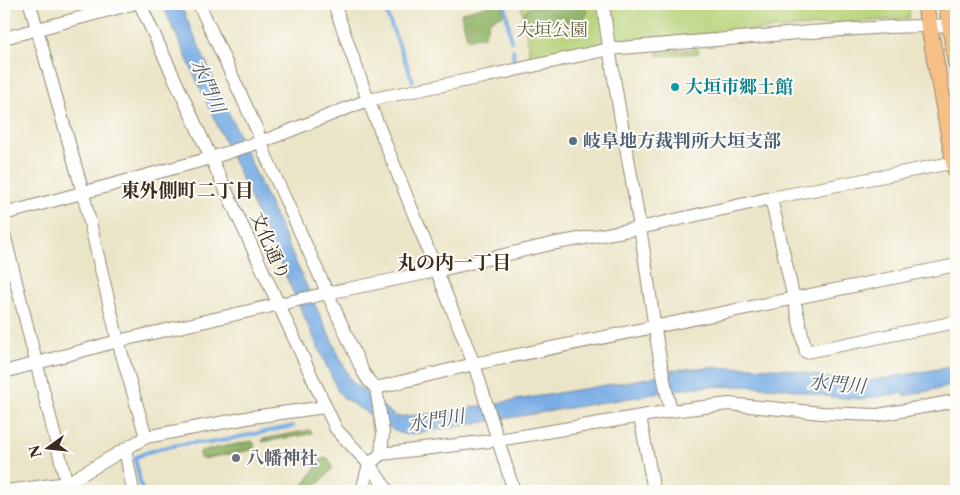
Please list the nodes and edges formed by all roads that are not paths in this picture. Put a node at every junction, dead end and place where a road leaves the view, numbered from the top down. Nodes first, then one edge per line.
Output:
1 (30, 4) edge
2 (132, 4) edge
3 (140, 4) edge
4 (199, 4) edge
5 (334, 4) edge
6 (603, 4) edge
7 (925, 4) edge
8 (947, 4) edge
9 (928, 25) junction
10 (953, 25) edge
11 (37, 29) junction
12 (4, 38) edge
13 (609, 49) junction
14 (956, 63) edge
15 (368, 100) junction
16 (254, 143) junction
17 (210, 158) junction
18 (956, 166) edge
19 (83, 193) junction
20 (771, 198) junction
21 (4, 214) edge
22 (640, 228) junction
23 (4, 234) edge
24 (956, 266) edge
25 (436, 271) junction
26 (322, 294) junction
27 (794, 300) junction
28 (277, 304) junction
29 (956, 322) edge
30 (655, 328) junction
31 (118, 341) junction
32 (36, 364) junction
33 (474, 364) junction
34 (4, 372) edge
35 (377, 393) junction
36 (956, 401) edge
37 (325, 407) junction
38 (671, 411) junction
39 (640, 417) junction
40 (146, 437) junction
41 (498, 440) junction
42 (125, 450) junction
43 (381, 454) junction
44 (369, 464) junction
45 (67, 487) edge
46 (7, 491) edge
47 (133, 491) edge
48 (362, 491) edge
49 (388, 491) edge
50 (514, 491) edge
51 (654, 491) edge

1 - 11 street
2 - 11 street
3 - 17 street, 文化通り
4 - 16 street
5 - 15 street
6 - 13 street
7 - 9 main road
8 - 10 main road
9 - 10 street
9 - 13 street
9 - 18 main road
10 - 14 main road
11 - 12 street
11 - 19 street
13 - 15 street
13 - 22 street
15 - 16 street
15 - 25 street
16 - 17 street
16 - 26 street
17 - 19 street
17 - 28 street, 文化通り
18 - 20 street
19 - 21 street
19 - 31 street
20 - 22 street
20 - 27 street
22 - 25 street
22 - 30 street
23 - 32 street
24 - 27 street
25 - 26 street
25 - 33 street
26 - 28 street
26 - 35 street
27 - 29 street
27 - 30 street
28 - 31 street
28 - 37 street, 文化通り
30 - 33 street
30 - 38 street
31 - 32 street
31 - 40 street
32 - 34 street
32 - 45 street
33 - 35 street
33 - 41 street
35 - 43 street
36 - 38 street
37 - 40 street
37 - 44 street, 文化通り
38 - 39 street
39 - 41 street
39 - 51 street
40 - 42 street
41 - 43 street
41 - 50 street
42 - 45 street
42 - 47 street
43 - 44 street
44 - 48 street
44 - 49 street, 文化通り
45 - 46 street

